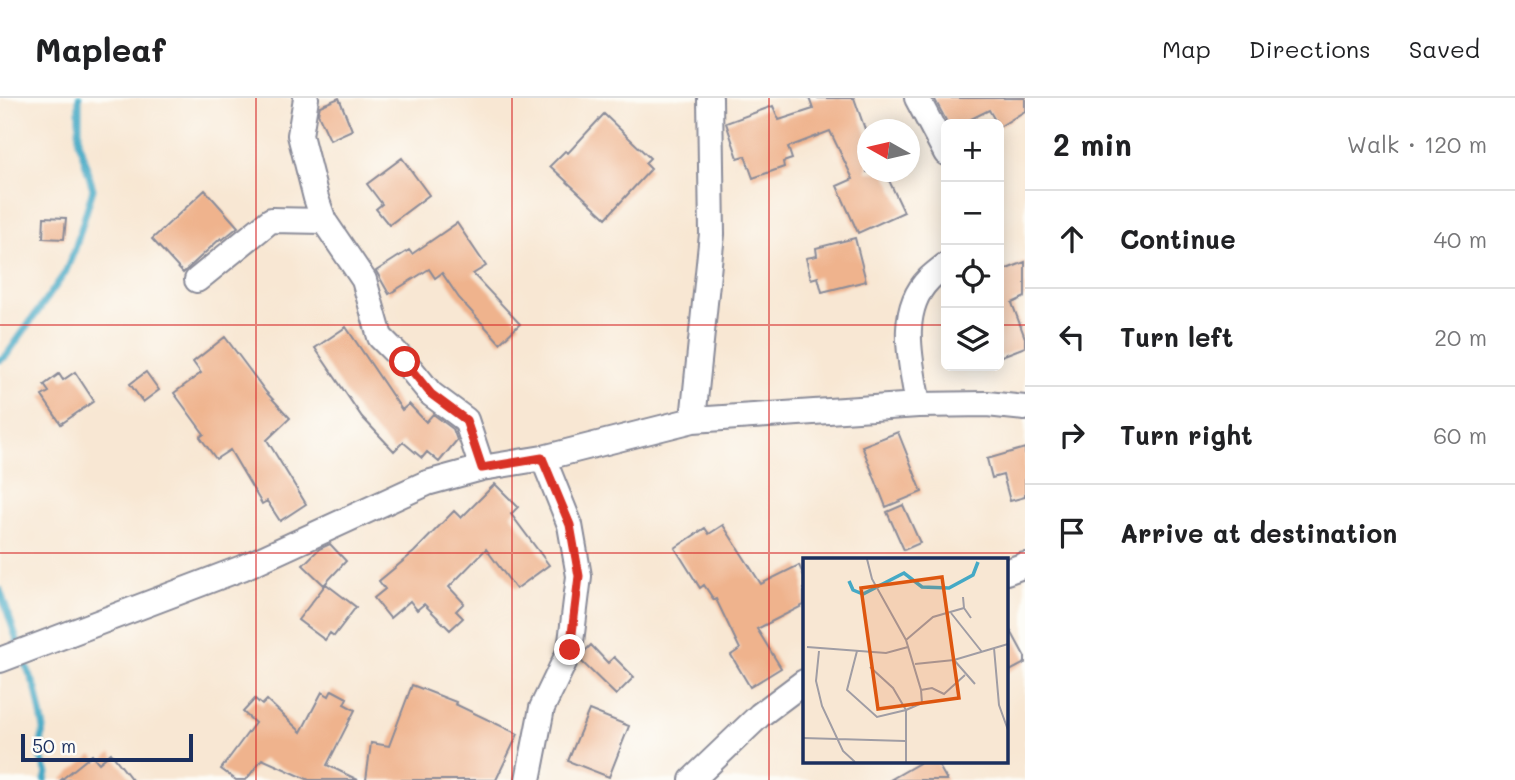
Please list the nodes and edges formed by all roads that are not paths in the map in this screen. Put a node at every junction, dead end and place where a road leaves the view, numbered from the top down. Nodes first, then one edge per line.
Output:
1 (306, 98) edge
2 (710, 98) edge
3 (917, 98) edge
4 (941, 144) edge
5 (324, 221) junction
6 (941, 269) edge
7 (197, 280) dead end
8 (918, 405) junction
9 (1025, 408) edge
10 (694, 421) junction
11 (542, 458) junction
12 (482, 468) junction
13 (1025, 565) edge
14 (1007, 572) edge
15 (14, 655) edge
16 (803, 683) edge
17 (528, 780) edge
18 (692, 780) edge

1 - 5 street
2 - 10 street
3 - 4 street
5 - 7 street
5 - 12 street
6 - 8 street
8 - 9 street
8 - 10 street
10 - 11 street
11 - 12 street
11 - 17 street
12 - 15 street
13 - 14 street
16 - 18 street

